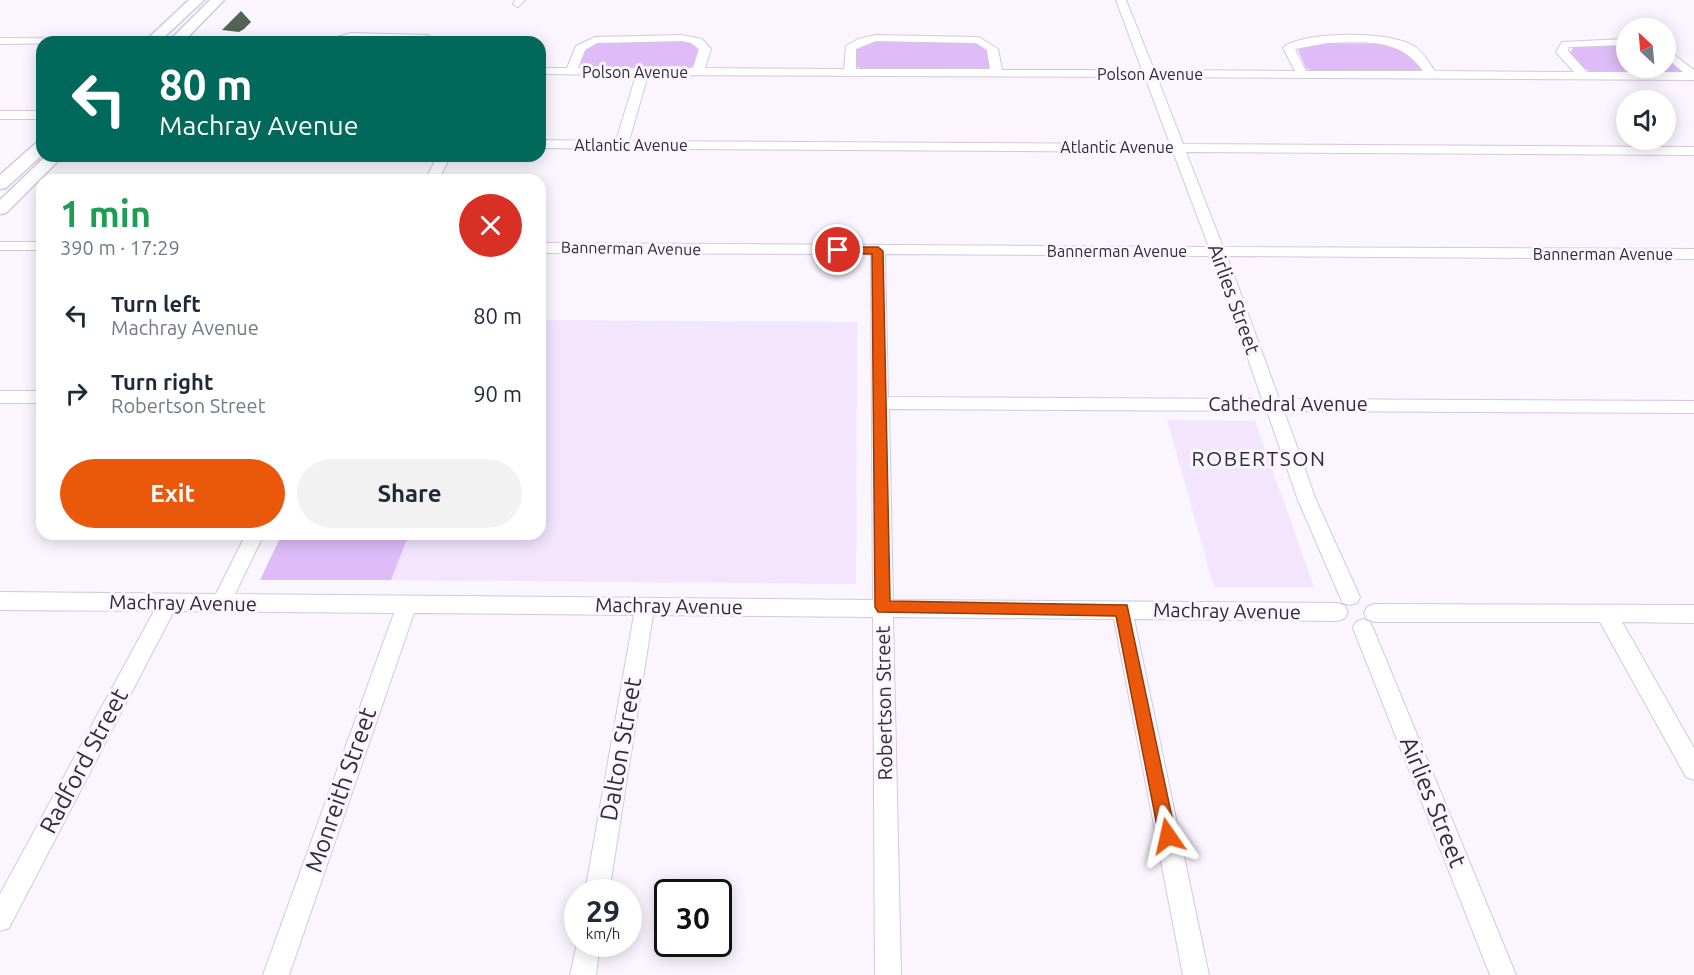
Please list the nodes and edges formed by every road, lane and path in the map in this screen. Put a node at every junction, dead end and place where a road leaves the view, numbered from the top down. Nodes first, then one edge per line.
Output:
1 (196, 0) edge
2 (217, 0) edge
3 (1121, 0) edge
4 (157, 36) edge
5 (181, 36) edge
6 (351, 36) edge
7 (373, 36) edge
8 (0, 40) edge
9 (36, 40) edge
10 (1616, 42) edge
11 (1676, 60) edge
12 (546, 71) edge
13 (571, 71) junction
14 (643, 72) junction
15 (698, 72) junction
16 (850, 73) junction
17 (997, 73) junction
18 (1149, 74) junction
19 (1302, 74) junction
20 (1432, 75) junction
21 (1584, 76) junction
22 (1694, 76) edge
23 (0, 115) edge
24 (36, 115) edge
25 (546, 144) edge
26 (621, 145) junction
27 (1177, 147) junction
28 (36, 151) edge
29 (1694, 151) edge
30 (49, 162) edge
31 (37, 174) edge
32 (36, 175) edge
33 (0, 184) edge
34 (0, 210) edge
35 (0, 246) edge
36 (36, 246) edge
37 (546, 248) edge
38 (878, 251) junction
39 (1218, 252) junction
40 (1694, 254) edge
41 (0, 397) edge
42 (36, 397) edge
43 (881, 403) junction
44 (1271, 404) junction
45 (1694, 407) edge
46 (252, 540) edge
47 (0, 602) edge
48 (168, 603) junction
49 (221, 604) junction
50 (407, 605) junction
51 (1344, 605) junction
52 (645, 606) junction
53 (883, 607) junction
54 (1122, 609) junction
55 (1606, 614) junction
56 (1694, 614) edge
57 (1369, 620) junction
58 (1694, 769) edge
59 (599, 879) edge
60 (0, 919) edge
61 (586, 957) edge
62 (276, 975) edge
63 (583, 975) edge
64 (888, 975) edge
65 (1196, 975) edge
66 (1503, 975) edge

1 - 4 main road
2 - 5 main road
3 - 18 street, Airlies Street
6 - 7 street
8 - 9 street
10 - 21 street
11 - 22 street, Polson Avenue
12 - 13 street, Polson Avenue
13 - 14 street, Polson Avenue
13 - 15 street, Polson Avenue
14 - 15 street, Polson Avenue
14 - 26 street
15 - 16 street, Polson Avenue
16 - 17 street, Polson Avenue
16 - 17 street
17 - 18 street, Polson Avenue
18 - 19 street, Polson Avenue
18 - 27 street, Airlies Street
19 - 20 street, Polson Avenue
19 - 20 street
20 - 21 street, Polson Avenue
21 - 22 street, Polson Avenue
23 - 24 street
25 - 26 street, Atlantic Avenue
26 - 27 street, Atlantic Avenue
27 - 29 street, Atlantic Avenue
27 - 39 street, Airlies Street
28 - 33 main road
30 - 31 main road
32 - 34 main road
35 - 36 street
37 - 38 street, Bannerman Avenue
38 - 39 street, Bannerman Avenue
38 - 43 street, Robertson Street
39 - 40 street, Bannerman Avenue
39 - 44 street, Airlies Street
41 - 42 street
43 - 44 street, Cathedral Avenue
43 - 53 street, Robertson Street
44 - 45 street, Cathedral Avenue
44 - 51 street, Airlies Street
46 - 49 street
47 - 48 street, Machray Avenue
48 - 49 street, Machray Avenue
48 - 60 street, Radford Street
49 - 50 street, Machray Avenue
50 - 52 street, Machray Avenue
50 - 62 street, Monreith Street
51 - 54 street, Machray Avenue
51 - 57 street
52 - 53 street, Machray Avenue
52 - 59 street, Dalton Street
53 - 54 street, Machray Avenue
53 - 64 street, Robertson Street
54 - 65 street
55 - 56 street
55 - 57 street
55 - 58 street
57 - 66 street, Airlies Street
61 - 63 street

